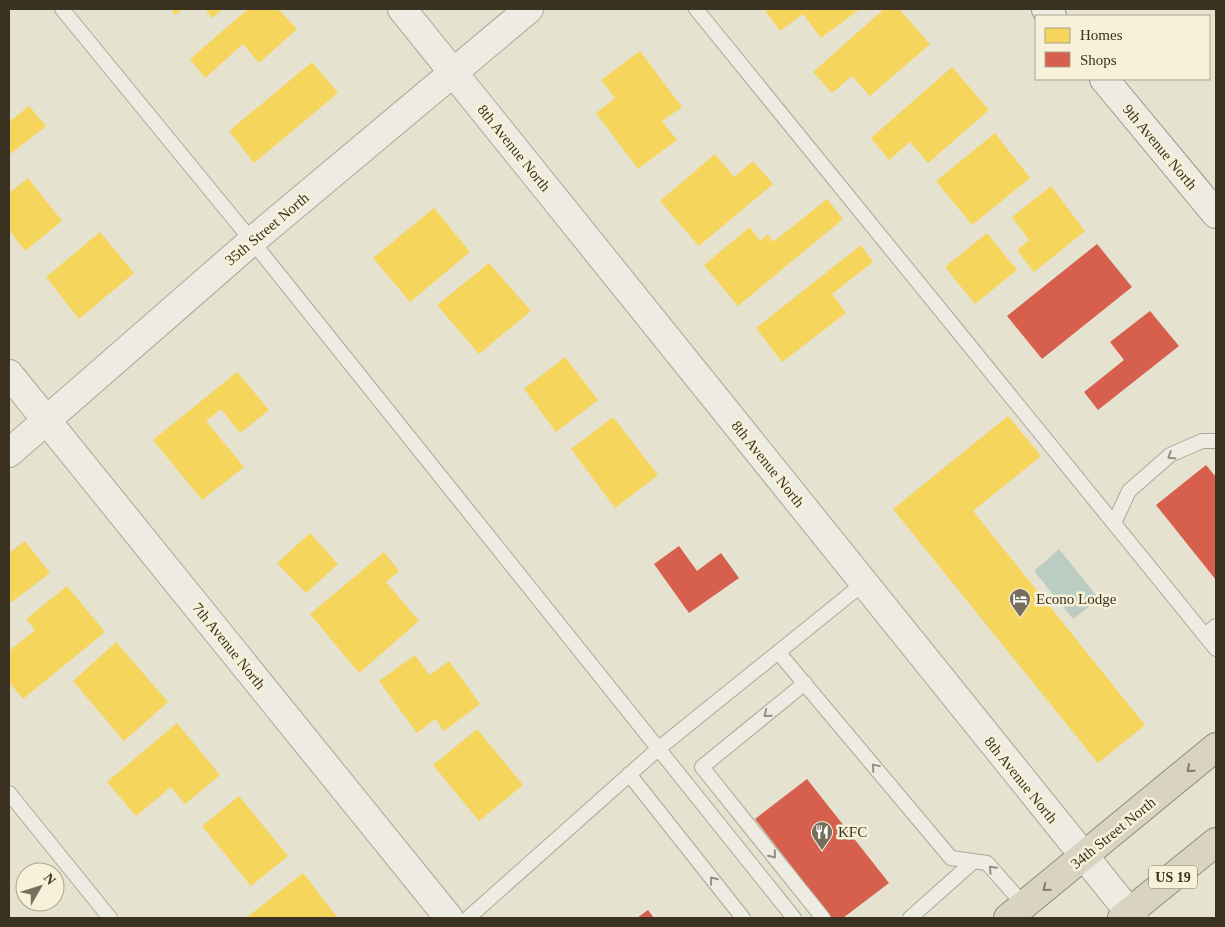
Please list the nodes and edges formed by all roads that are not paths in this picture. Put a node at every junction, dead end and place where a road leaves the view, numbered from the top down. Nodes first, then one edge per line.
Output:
1 (62, 9) edge
2 (402, 9) edge
3 (529, 9) edge
4 (696, 9) edge
5 (453, 72) junction
6 (1105, 80) edge
7 (1216, 214) edge
8 (252, 241) junction
9 (9, 374) edge
10 (46, 421) junction
11 (1216, 441) edge
12 (9, 453) edge
13 (1114, 523) junction
14 (864, 583) junction
15 (1216, 626) edge
16 (1205, 635) junction
17 (1216, 649) edge
18 (778, 652) junction
19 (805, 683) junction
20 (1216, 747) edge
21 (658, 749) junction
22 (629, 774) junction
23 (9, 793) edge
24 (752, 828) junction
25 (733, 842) junction
26 (1216, 842) edge
27 (1083, 857) junction
28 (974, 861) junction
29 (1016, 912) edge
30 (1129, 916) edge
31 (110, 918) edge
32 (449, 918) edge
33 (468, 918) edge
34 (743, 918) edge
35 (794, 918) edge
36 (823, 918) edge
37 (910, 918) edge

1 - 8 lane
2 - 5 street, 8th Avenue North
3 - 5 street, 35th Street North
4 - 13 lane
5 - 8 street, 35th Street North
5 - 14 street, 8th Avenue North
6 - 7 street, 9th Avenue North
8 - 10 street, 35th Street North
8 - 21 lane
9 - 10 street, 7th Avenue North
10 - 12 street, 35th Street North
10 - 32 street, 7th Avenue North
11 -> 13 lane
13 - 16 lane
14 - 18 lane
14 - 27 street, 8th Avenue North
15 - 16 lane
16 - 17 lane
18 - 19 lane
18 - 21 lane
19 -> 24 lane
28 -> 19 lane
20 -> 27 highway, 34th Street North
21 - 22 lane
21 - 25 lane
22 - 33 lane
34 -> 22 lane
23 - 31 lane
24 - 25 lane
24 -> 36 lane
25 - 35 lane
26 - 30 highway, US 19
27 -> 29 highway, 34th Street North
27 - 30 street, 8th Avenue North
29 -> 28 lane
28 - 37 lane

